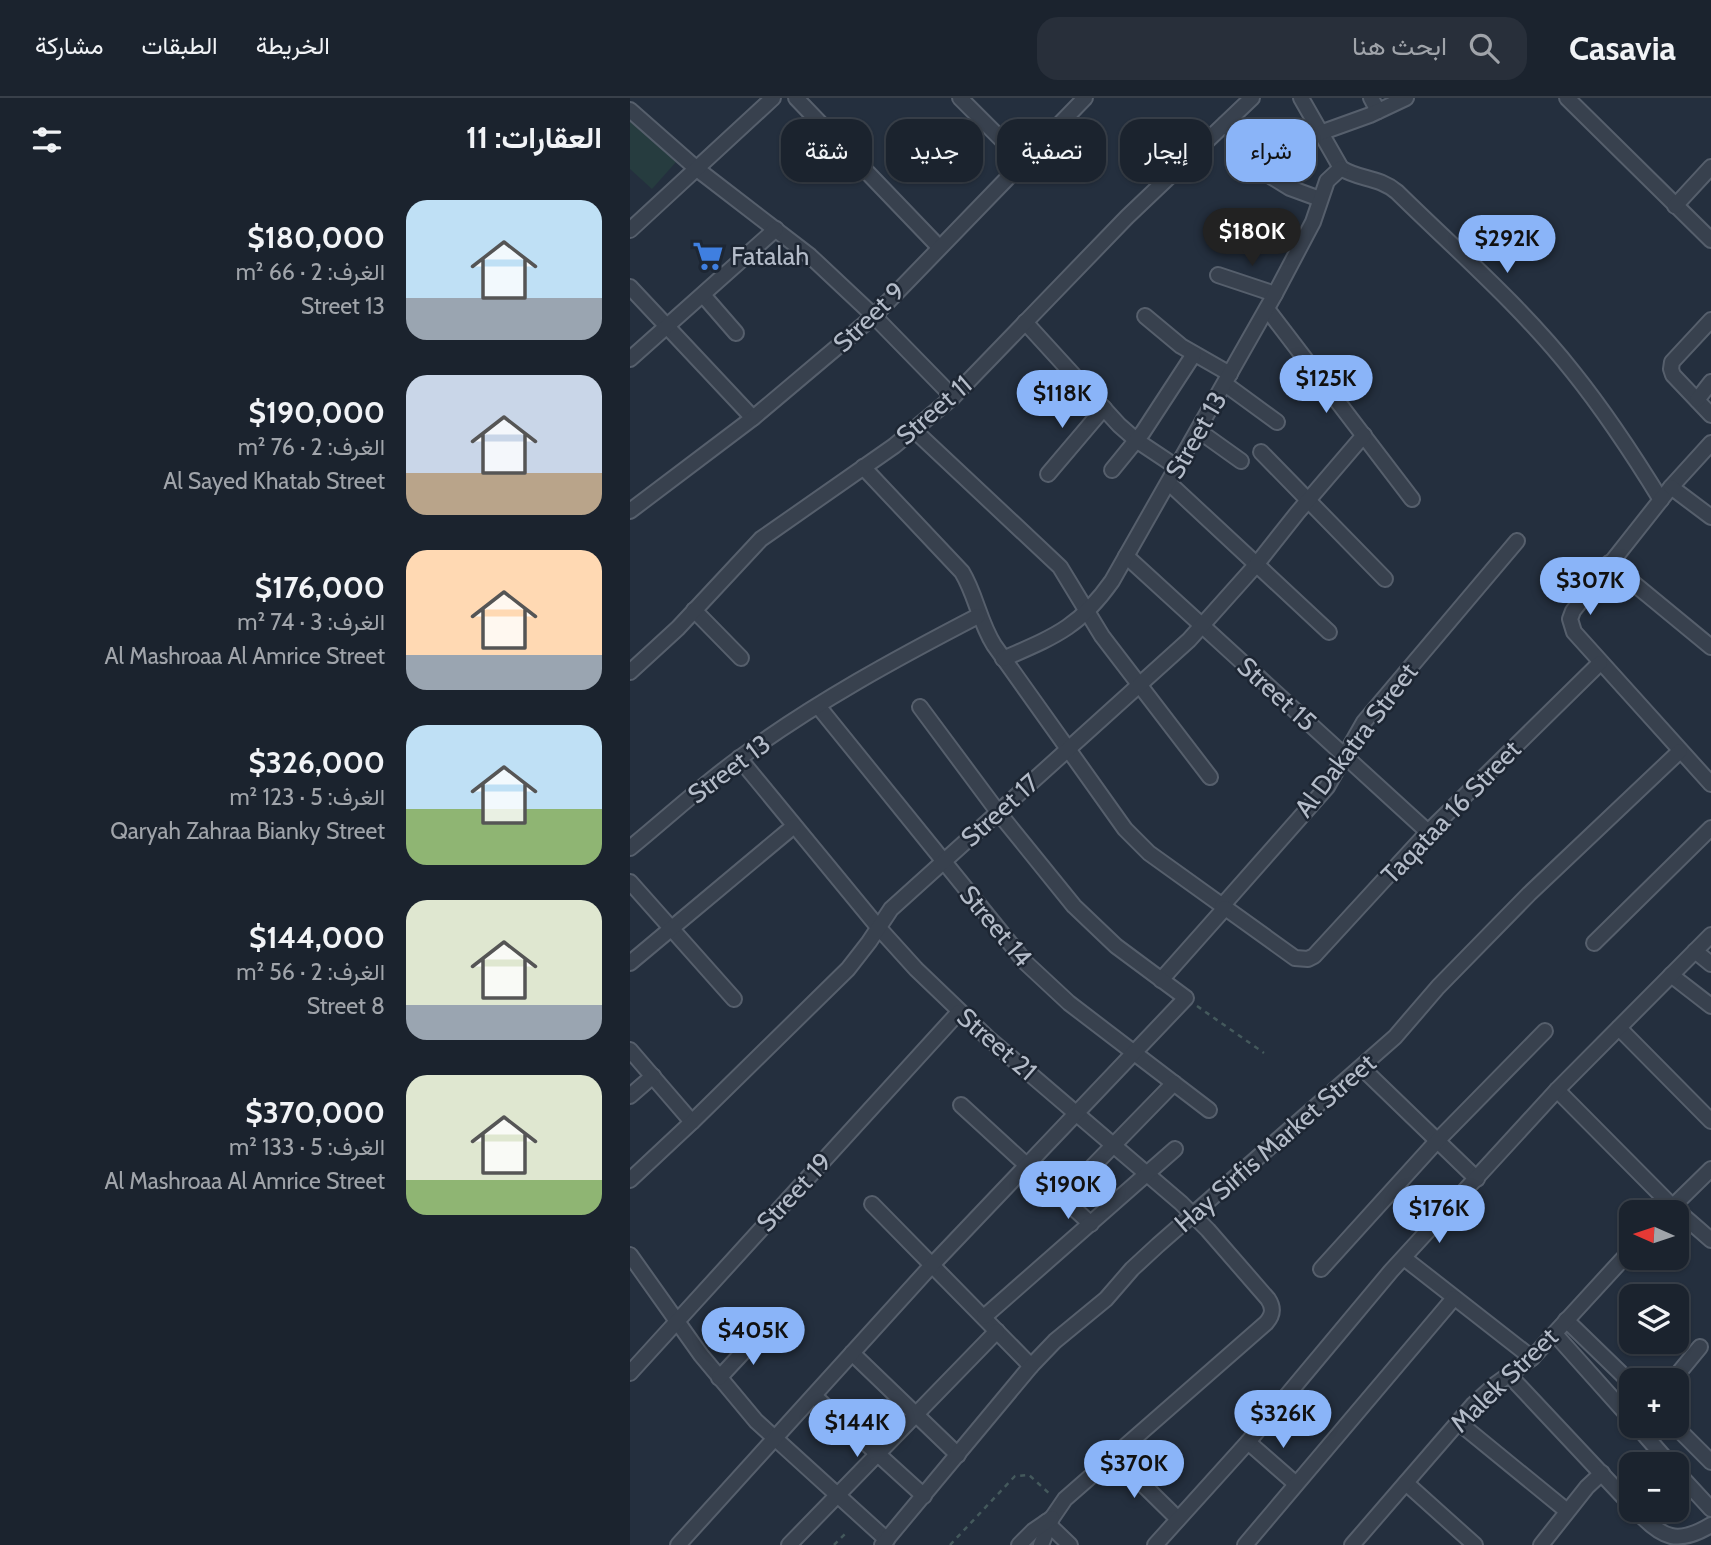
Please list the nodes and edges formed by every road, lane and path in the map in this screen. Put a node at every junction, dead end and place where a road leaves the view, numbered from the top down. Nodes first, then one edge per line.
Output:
1 (772, 98) edge
2 (796, 98) edge
3 (960, 98) edge
4 (1085, 98) edge
5 (1252, 98) edge
6 (1301, 98) edge
7 (1406, 98) edge
8 (1567, 98) edge
9 (1374, 105) edge
10 (630, 110) edge
11 (1064, 119) edge
12 (1225, 124) junction
13 (1320, 134) junction
14 (997, 135) edge
15 (1711, 167) edge
16 (1341, 168) junction
17 (697, 169) junction
18 (1002, 182) edge
19 (1320, 199) junction
20 (1675, 206) junction
21 (775, 229) junction
22 (630, 230) edge
23 (1711, 240) edge
24 (939, 247) junction
25 (1218, 275) dead end
26 (630, 287) edge
27 (1275, 294) junction
28 (703, 295) junction
29 (1267, 309) junction
30 (874, 316) junction
31 (1145, 316) dead end
32 (1711, 320) edge
33 (1026, 322) junction
34 (667, 326) junction
35 (736, 333) dead end
36 (1194, 354) junction
37 (630, 359) edge
38 (1228, 379) junction
39 (1711, 382) edge
40 (953, 397) junction
41 (1697, 400) junction
42 (1104, 408) junction
43 (1711, 415) edge
44 (752, 418) junction
45 (1277, 422) dead end
46 (914, 430) junction
47 (1199, 431) junction
48 (1364, 435) junction
49 (1136, 440) junction
50 (1711, 443) edge
51 (1261, 452) dead end
52 (1241, 461) dead end
53 (863, 467) junction
54 (1178, 468) junction
55 (1112, 470) dead end
56 (1048, 474) dead end
57 (1169, 483) junction
58 (1671, 487) junction
59 (1412, 499) dead end
60 (1308, 500) junction
61 (1661, 500) junction
62 (631, 508) edge
63 (1711, 517) edge
64 (1517, 541) dead end
65 (1126, 556) junction
66 (1609, 563) junction
67 (1256, 565) junction
68 (1385, 579) dead end
69 (694, 610) junction
70 (1088, 612) junction
71 (978, 616) junction
72 (1203, 627) junction
73 (1329, 632) dead end
74 (1711, 647) edge
75 (741, 658) dead end
76 (1003, 659) junction
77 (1600, 663) junction
78 (630, 672) edge
79 (1141, 685) junction
80 (818, 706) junction
81 (920, 707) dead end
82 (1068, 749) junction
83 (1680, 751) junction
84 (1345, 757) junction
85 (739, 758) junction
86 (1210, 777) dead end
87 (1711, 784) edge
88 (998, 812) junction
89 (794, 826) junction
90 (1711, 828) edge
91 (1428, 832) junction
92 (630, 848) edge
93 (943, 862) junction
94 (630, 882) edge
95 (1223, 907) junction
96 (877, 927) junction
97 (671, 929) junction
98 (1711, 935) edge
99 (1594, 943) dead end
100 (1695, 951) junction
101 (630, 963) edge
102 (1711, 964) edge
103 (1671, 975) junction
104 (1161, 980) junction
105 (1186, 998) junction
106 (734, 999) dead end
107 (1711, 1006) edge
108 (959, 1012) junction
109 (1619, 1028) junction
110 (1545, 1031) dead end
111 (630, 1050) edge
112 (1134, 1053) junction
113 (1264, 1053) dead end
114 (1362, 1068) junction
115 (653, 1076) junction
116 (1174, 1083) junction
117 (1557, 1090) junction
118 (630, 1096) edge
119 (961, 1104) dead end
120 (1209, 1110) dead end
121 (1077, 1113) junction
122 (1711, 1121) edge
123 (692, 1122) junction
124 (1437, 1141) junction
125 (1114, 1145) junction
126 (1175, 1149) dead end
127 (1027, 1165) junction
128 (1711, 1169) edge
129 (1147, 1174) junction
130 (1477, 1179) junction
131 (630, 1180) edge
132 (1062, 1198) junction
133 (1661, 1200) edge
134 (1678, 1200) edge
135 (872, 1204) dead end
136 (1193, 1214) junction
137 (1091, 1224) junction
138 (1689, 1224) edge
139 (1711, 1240) edge
140 (630, 1255) edge
141 (1404, 1258) junction
142 (1619, 1263) edge
143 (932, 1265) junction
144 (1321, 1269) dead end
145 (1454, 1298) junction
146 (984, 1317) junction
147 (676, 1320) junction
148 (1566, 1320) junction
149 (997, 1331) junction
150 (761, 1333) dead end
151 (1555, 1334) junction
152 (1700, 1347) dead end
153 (852, 1353) junction
154 (1532, 1358) junction
155 (1031, 1366) junction
156 (1683, 1368) edge
157 (1619, 1371) edge
158 (630, 1373) edge
159 (1509, 1375) junction
160 (719, 1378) junction
161 (814, 1396) junction
162 (1619, 1406) edge
163 (917, 1415) junction
164 (1458, 1422) junction
165 (1647, 1438) edge
166 (1687, 1438) edge
167 (774, 1440) junction
168 (1248, 1442) junction
169 (1660, 1452) edge
170 (878, 1455) junction
171 (958, 1455) junction
172 (1114, 1456) junction
173 (1711, 1462) edge
174 (1602, 1473) junction
175 (1406, 1483) junction
176 (1296, 1484) junction
177 (1689, 1485) edge
178 (1619, 1492) edge
179 (838, 1496) junction
180 (924, 1496) junction
181 (1061, 1504) junction
182 (1711, 1509) edge
183 (1567, 1511) junction
184 (1178, 1518) junction
185 (1049, 1522) junction
186 (1647, 1522) edge
187 (1711, 1525) edge
188 (845, 1534) dead end
189 (884, 1542) edge
190 (1543, 1544) edge
191 (678, 1545) edge
192 (789, 1545) edge
193 (834, 1545) edge
194 (950, 1545) edge
195 (1019, 1545) edge
196 (1041, 1545) edge
197 (1069, 1545) edge
198 (1155, 1545) edge
199 (1245, 1545) edge
200 (1352, 1545) edge
201 (1475, 1545) edge

1 - 17 street
2 - 24 street
3 - 14 street
4 - 11 street, Street 9
5 - 12 street, Street 11
6 - 13 street
7 - 9 street
8 - 20 street
9 - 13 street
10 - 17 street
12 - 19 street
12 - 33 street, Street 11
13 - 16 street
15 - 20 street
16 - 19 street, Street 13
16 - 61 street
17 - 21 street
17 - 22 street
18 - 24 street, Street 9
19 - 27 street, Street 13
20 - 23 street
21 - 28 street
21 - 30 street
24 - 30 street, Street 9
25 - 27 street
26 - 34 street
27 - 29 street, Street 13
28 - 34 street
28 - 35 street
29 - 38 street, Street 13
29 - 48 street
30 - 40 street
30 - 44 street, Street 9
31 - 36 street
32 - 41 street
33 - 40 street, Street 11
33 - 42 street
34 - 37 street
34 - 44 street
36 - 38 street
36 - 49 street
38 - 45 street
38 - 47 street, Street 13
39 - 41 street
40 - 46 street, Street 11
41 - 43 street
42 - 49 street
42 - 56 street
44 - 62 street, Street 9
46 - 53 street, Street 11
46 - 70 street
47 - 52 street
47 - 54 street, Street 13
48 - 59 street
48 - 60 street, Street 17
49 - 54 street
49 - 55 street
50 - 58 street
51 - 60 street
53 - 69 street, Street 11
53 - 71 street
54 - 57 street, Street 13
57 - 65 street, Street 13
57 - 67 street
58 - 61 street
58 - 63 street
60 - 67 street, Street 17
60 - 68 street
61 - 66 street
64 - 84 street, Al Dakatra Street
65 - 70 street, Street 13
65 - 72 street, Street 15
66 - 74 street
66 - 77 street
67 - 72 street, Street 17
67 - 73 street
69 - 75 street
69 - 78 street, Street 11
70 - 76 street, Street 13
70 - 79 street
71 - 76 street
71 - 80 street, Street 13
72 - 79 street, Street 17
72 - 84 street, Street 15
76 - 82 street
77 - 83 street
77 - 91 street, Taqataa 16 Street
79 - 82 street, Street 17
79 - 86 street
80 - 85 street, Street 13
80 - 93 street, Street 14
81 - 88 street
82 - 88 street, Street 17
82 - 95 street
83 - 87 street
83 - 114 street, Hay Sirfis Market Street
84 - 91 street, Street 15
84 - 95 street, Al Dakatra Street
85 - 89 street, Street 21
85 - 92 street, Street 13
88 - 93 street, Street 17
88 - 104 street
89 - 96 street, Street 21
89 - 97 street
90 - 99 street
91 - 95 street, Taqataa 16 Street
93 - 96 street, Street 17
93 - 112 street, Street 14
94 - 97 street
95 - 104 street, Al Dakatra Street
96 - 108 street, Street 21
96 - 123 street, Street 17
97 - 101 street
97 - 106 street
98 - 100 street
100 - 102 street
100 - 103 street
103 - 107 street
103 - 109 street
104 - 105 street
105 - 112 street
105 - 113 path
108 - 121 street, Street 21
108 - 147 street, Street 19
109 - 117 street
109 - 122 street
110 - 124 street
111 - 115 street
112 - 116 street, Street 14
112 - 121 street
114 - 124 street
114 - 136 street, Hay Sirfis Market Street
115 - 118 street
115 - 123 street
116 - 120 street, Street 14
116 - 125 street
117 - 130 street
117 - 133 street
119 - 127 street
121 - 125 street, Street 21
121 - 127 street
123 - 131 street, Street 17
124 - 130 street
124 - 144 street
125 - 129 street, Street 21
125 - 132 street
126 - 129 street
127 - 132 street
127 - 143 street
128 - 134 street
129 - 136 street, Street 21
129 - 137 street
130 - 141 street
132 - 137 street
135 - 143 street
136 - 155 street, Hay Sirfis Market Street
136 - 172 street, Street 21
137 - 146 street
138 - 139 street
140 - 147 street
141 - 145 street
141 - 168 street
142 - 148 street, Malek Street
143 - 146 street
143 - 153 street
145 - 154 street
145 - 176 street
146 - 149 street
147 - 158 street, Street 19
147 - 160 street
148 - 151 street, Malek Street
148 - 157 street
149 - 155 street
149 - 163 street
150 - 160 street
151 - 154 street, Malek Street
151 - 162 street
152 - 156 street
153 - 161 street
153 - 163 street
154 - 159 street, Malek Street
155 - 171 street, Hay Sirfis Market Street
159 - 164 street, Malek Street
159 - 174 street
160 - 167 street
161 - 167 street
161 - 170 street
163 - 170 street
163 - 171 street
164 - 175 street, Malek Street
164 - 183 street
165 - 169 street
166 - 173 street
167 - 179 street
167 - 191 street
168 - 176 street
168 - 184 street
170 - 179 street
170 - 180 street
171 - 180 street, Hay Sirfis Market Street
172 - 181 street
172 - 184 street
174 - 178 street
174 - 183 street
175 - 200 street, Malek Street
175 - 201 street
176 - 199 street
177 - 182 street
179 - 189 street
179 - 192 street
180 - 189 street, Hay Sirfis Market Street
181 - 185 street
181 - 194 path
183 - 190 street
184 - 198 street
185 - 195 street
185 - 196 street
185 - 197 street
186 - 187 street
188 - 193 path

